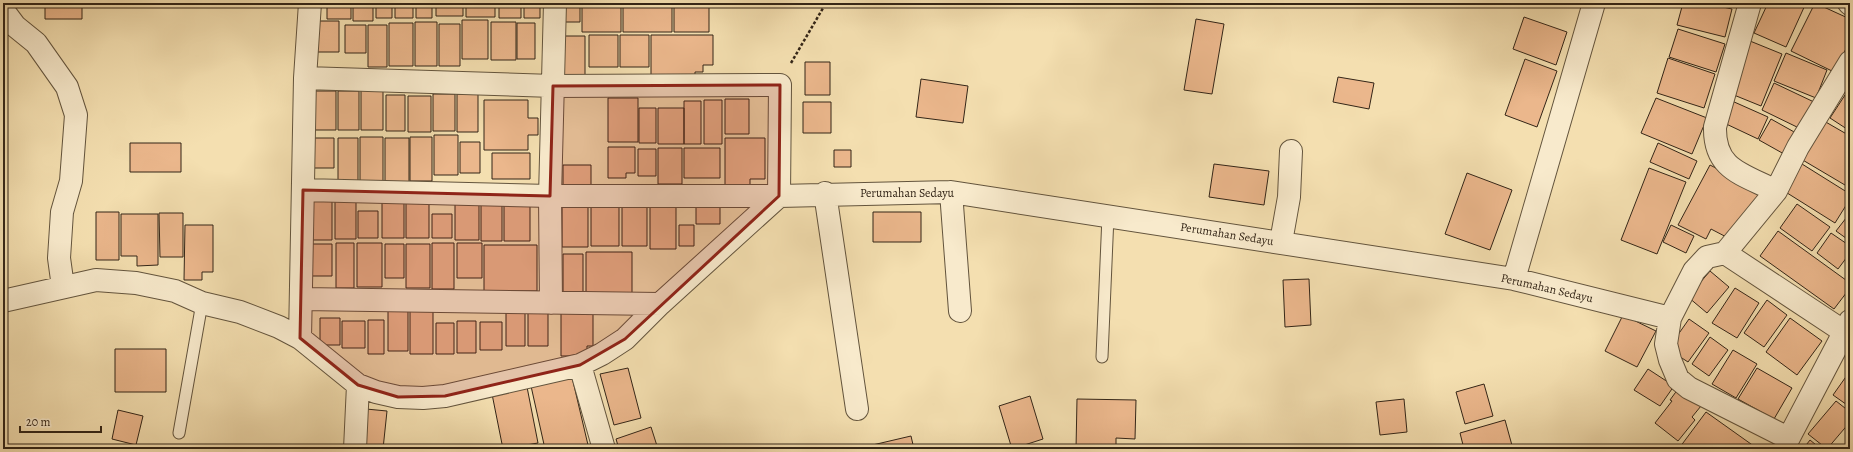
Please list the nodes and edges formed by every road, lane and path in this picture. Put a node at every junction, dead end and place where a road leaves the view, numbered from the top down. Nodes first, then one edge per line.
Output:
1 (310, 3) edge
2 (555, 3) edge
3 (826, 3) edge
4 (1594, 3) edge
5 (1750, 3) edge
6 (3, 10) edge
7 (1850, 62) edge
8 (305, 78) junction
9 (780, 85) junction
10 (553, 86) junction
11 (1291, 151) dead end
12 (303, 190) junction
13 (1776, 191) junction
14 (951, 192) junction
15 (825, 193) junction
16 (550, 196) junction
17 (779, 196) junction
18 (1108, 216) junction
19 (1281, 242) junction
20 (1725, 253) junction
21 (1514, 278) junction
22 (63, 287) junction
23 (302, 299) junction
24 (3, 301) edge
25 (202, 303) junction
26 (551, 303) junction
27 (660, 304) junction
28 (960, 311) dead end
29 (1670, 318) junction
30 (1847, 326) edge
31 (300, 338) junction
32 (1102, 356) dead end
33 (580, 365) junction
34 (358, 385) junction
35 (857, 409) dead end
36 (179, 433) dead end
37 (1785, 444) edge
38 (355, 449) edge
39 (604, 449) edge

1 - 8 street
2 - 10 street
3 - 9 path
4 - 21 street
5 - 13 street
6 - 22 street
7 - 13 street
8 - 10 street
8 - 12 street
9 - 10 street
9 - 17 street
10 - 16 street
11 - 19 street
12 - 16 street, Perumahan Sedayu
12 - 23 street
13 - 20 street
14 - 15 street, Perumahan Sedayu
14 - 18 street, Perumahan Sedayu
14 - 28 street
15 - 17 street, Perumahan Sedayu
15 - 35 street
16 - 17 street, Perumahan Sedayu
16 - 26 street
17 - 27 street
18 - 19 street, Perumahan Sedayu
18 - 32 lane
19 - 21 street, Perumahan Sedayu
20 - 29 street
20 - 30 street
21 - 29 street, Perumahan Sedayu
22 - 24 street
22 - 25 street
23 - 26 street
23 - 31 street
25 - 31 street
25 - 36 lane
26 - 27 street
27 - 33 street
29 - 37 street
30 - 37 street
31 - 34 street
33 - 34 street
33 - 39 street
34 - 38 street

